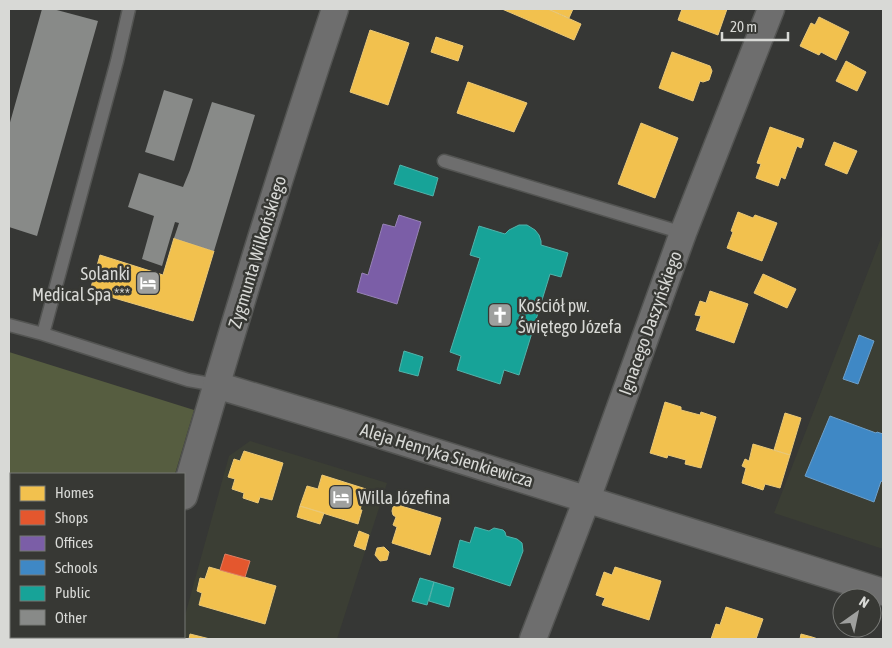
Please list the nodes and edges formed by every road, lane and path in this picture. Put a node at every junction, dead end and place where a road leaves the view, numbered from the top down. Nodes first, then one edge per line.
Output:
1 (129, 9) edge
2 (335, 9) edge
3 (771, 9) edge
4 (444, 161) dead end
5 (683, 232) junction
6 (9, 325) edge
7 (43, 334) junction
8 (216, 385) junction
9 (185, 493) edge
10 (587, 499) junction
11 (883, 592) edge
12 (532, 639) edge

1 - 7 lane
2 - 8 street, Zygmunta Wilkońskiego
3 - 5 street, Ignacego Daszyńskiego
4 - 5 lane
5 - 10 street, Ignacego Daszyńskiego
6 - 7 lane, Aleja Henryka Sienkiewicza
7 - 8 lane, Aleja Henryka Sienkiewicza
8 - 9 street, Zygmunta Wilkońskiego
8 - 10 street, Aleja Henryka Sienkiewicza
10 - 11 street, Aleja Henryka Sienkiewicza
10 - 12 street, Ignacego Daszyńskiego

